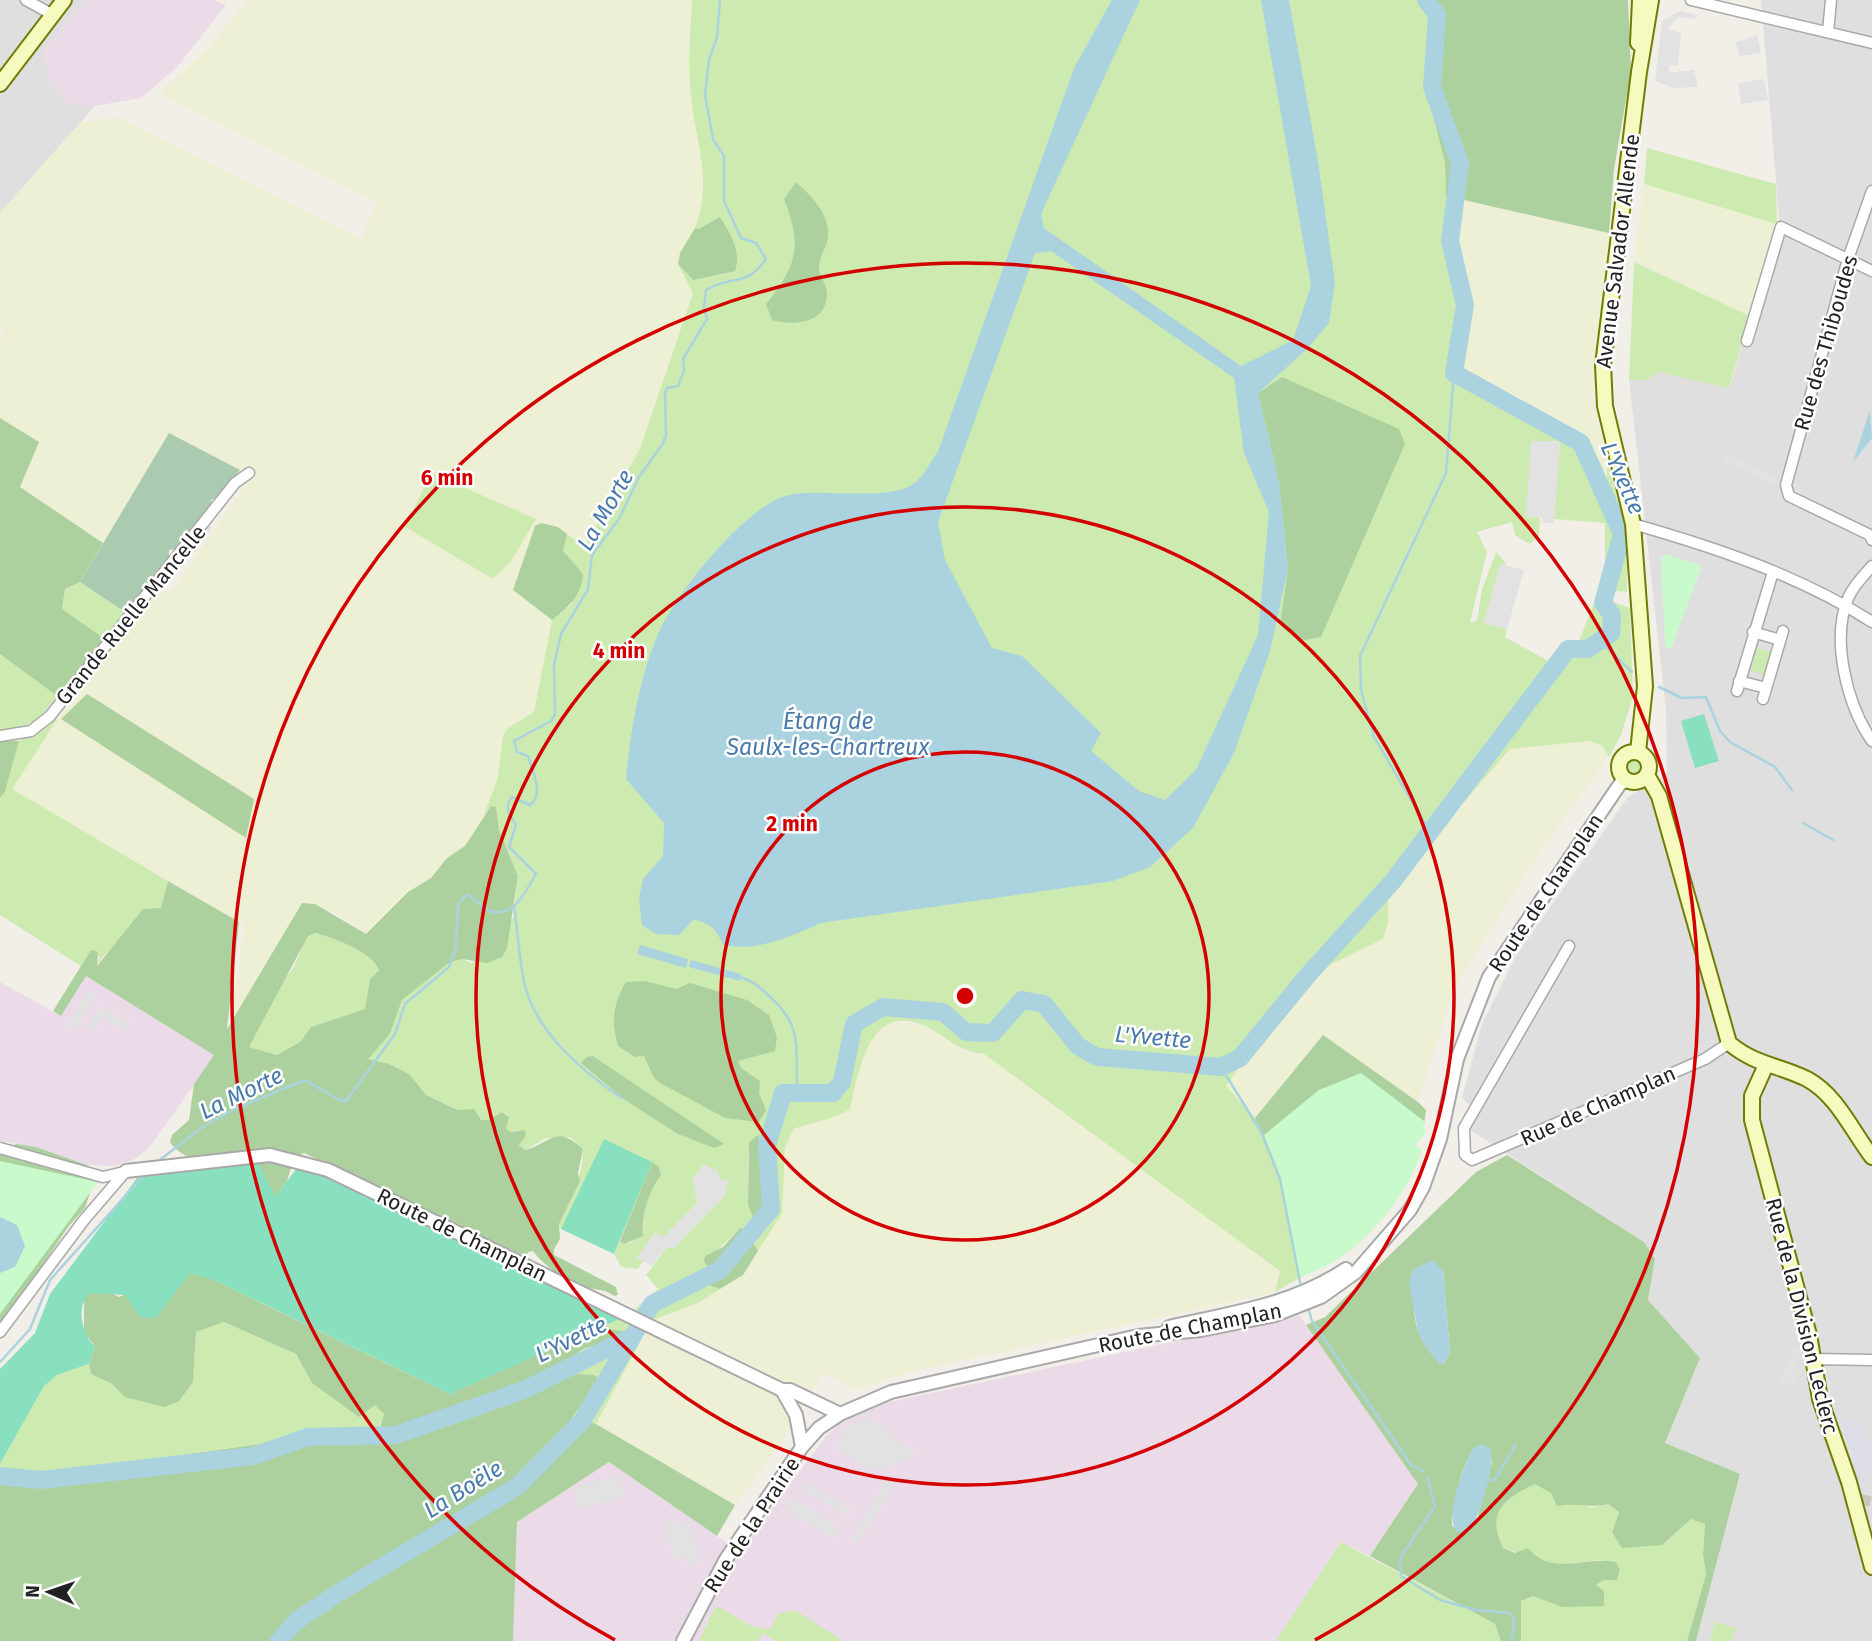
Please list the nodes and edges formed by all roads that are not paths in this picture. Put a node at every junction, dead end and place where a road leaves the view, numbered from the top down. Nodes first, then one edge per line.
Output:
1 (26, 0) edge
2 (64, 0) edge
3 (1640, 0) edge
4 (1651, 0) edge
5 (1691, 0) edge
6 (1831, 0) edge
7 (53, 15) junction
8 (1828, 32) junction
9 (1872, 43) edge
10 (1639, 72) junction
11 (1, 82) edge
12 (1872, 191) edge
13 (1848, 259) junction
14 (1872, 271) edge
15 (1747, 341) dead end
16 (249, 473) dead end
17 (1633, 524) junction
18 (1871, 536) edge
19 (1872, 566) edge
20 (1773, 572) junction
21 (1846, 605) junction
22 (1872, 622) edge
23 (1753, 632) junction
24 (0, 736) edge
25 (1872, 741) edge
26 (1638, 752) junction
27 (1647, 775) junction
28 (1626, 781) junction
29 (1569, 946) dead end
30 (1730, 1043) junction
31 (1766, 1065) junction
32 (0, 1148) edge
33 (1869, 1148) edge
34 (126, 1171) junction
35 (0, 1332) edge
36 (1813, 1359) junction
37 (1872, 1360) edge
38 (782, 1390) junction
39 (839, 1414) junction
40 (802, 1447) junction
41 (1872, 1567) edge
42 (683, 1641) edge

1 - 7 street
2 - 7 main road
3 - 10 main road
4 - 10 main road, Avenue Salvador Allende
5 - 8 street
6 - 8 street
7 - 11 main road
8 - 9 street
10 - 17 main road, Avenue Salvador Allende
12 - 13 street, Rue des Thiboudes
13 - 14 street
13 - 15 street
13 - 18 street, Rue des Thiboudes
16 - 24 street, Grande Ruelle Mancelle
17 - 20 street
17 - 26 main road, Avenue Salvador Allende
19 - 21 street
20 - 21 street
20 - 23 street
21 - 22 street
21 - 25 street
23 - 23 street
26 - 27 main road
26 - 28 main road
27 - 28 main road
27 - 30 main road
28 - 39 street, Route de Champlan
29 - 30 street, Rue de Champlan
30 - 31 main road
31 - 33 main road
31 - 36 main road, Rue de la Division Leclerc
32 - 34 street
34 - 35 street
34 - 38 street, Route de Champlan
36 - 37 street
36 - 41 main road, Rue de la Division Leclerc
38 - 39 street, Route de Champlan
38 - 40 street
39 - 40 street, Route de Champlan
40 - 42 street, Rue de la Prairie

